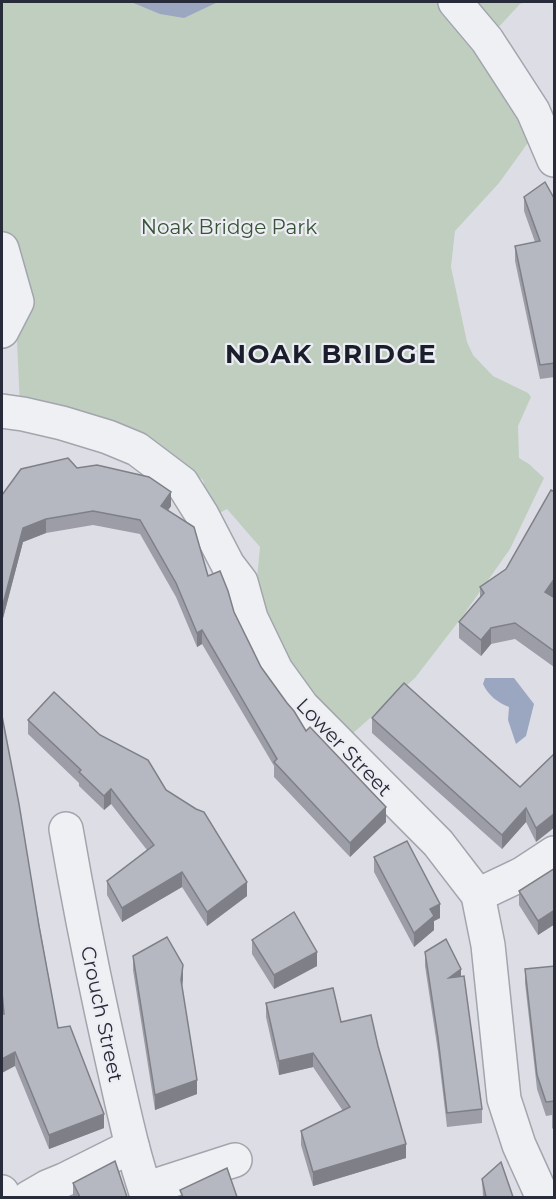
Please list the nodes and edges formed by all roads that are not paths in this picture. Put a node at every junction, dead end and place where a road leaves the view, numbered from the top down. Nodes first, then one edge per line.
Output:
1 (455, 2) edge
2 (555, 160) edge
3 (2, 249) edge
4 (2, 331) edge
5 (2, 411) edge
6 (66, 829) dead end
7 (555, 853) edge
8 (477, 895) junction
9 (132, 1146) junction
10 (235, 1161) dead end
11 (2, 1192) edge
12 (146, 1193) edge
13 (4, 1197) edge
14 (28, 1197) edge
15 (543, 1197) edge

1 - 2 street
3 - 4 street
5 - 8 street, Lower Street
6 - 9 street, Crouch Street
7 - 8 street
8 - 15 street, Lower Street
9 - 12 street, Crouch Street
9 - 14 street
10 - 12 street
11 - 13 street

